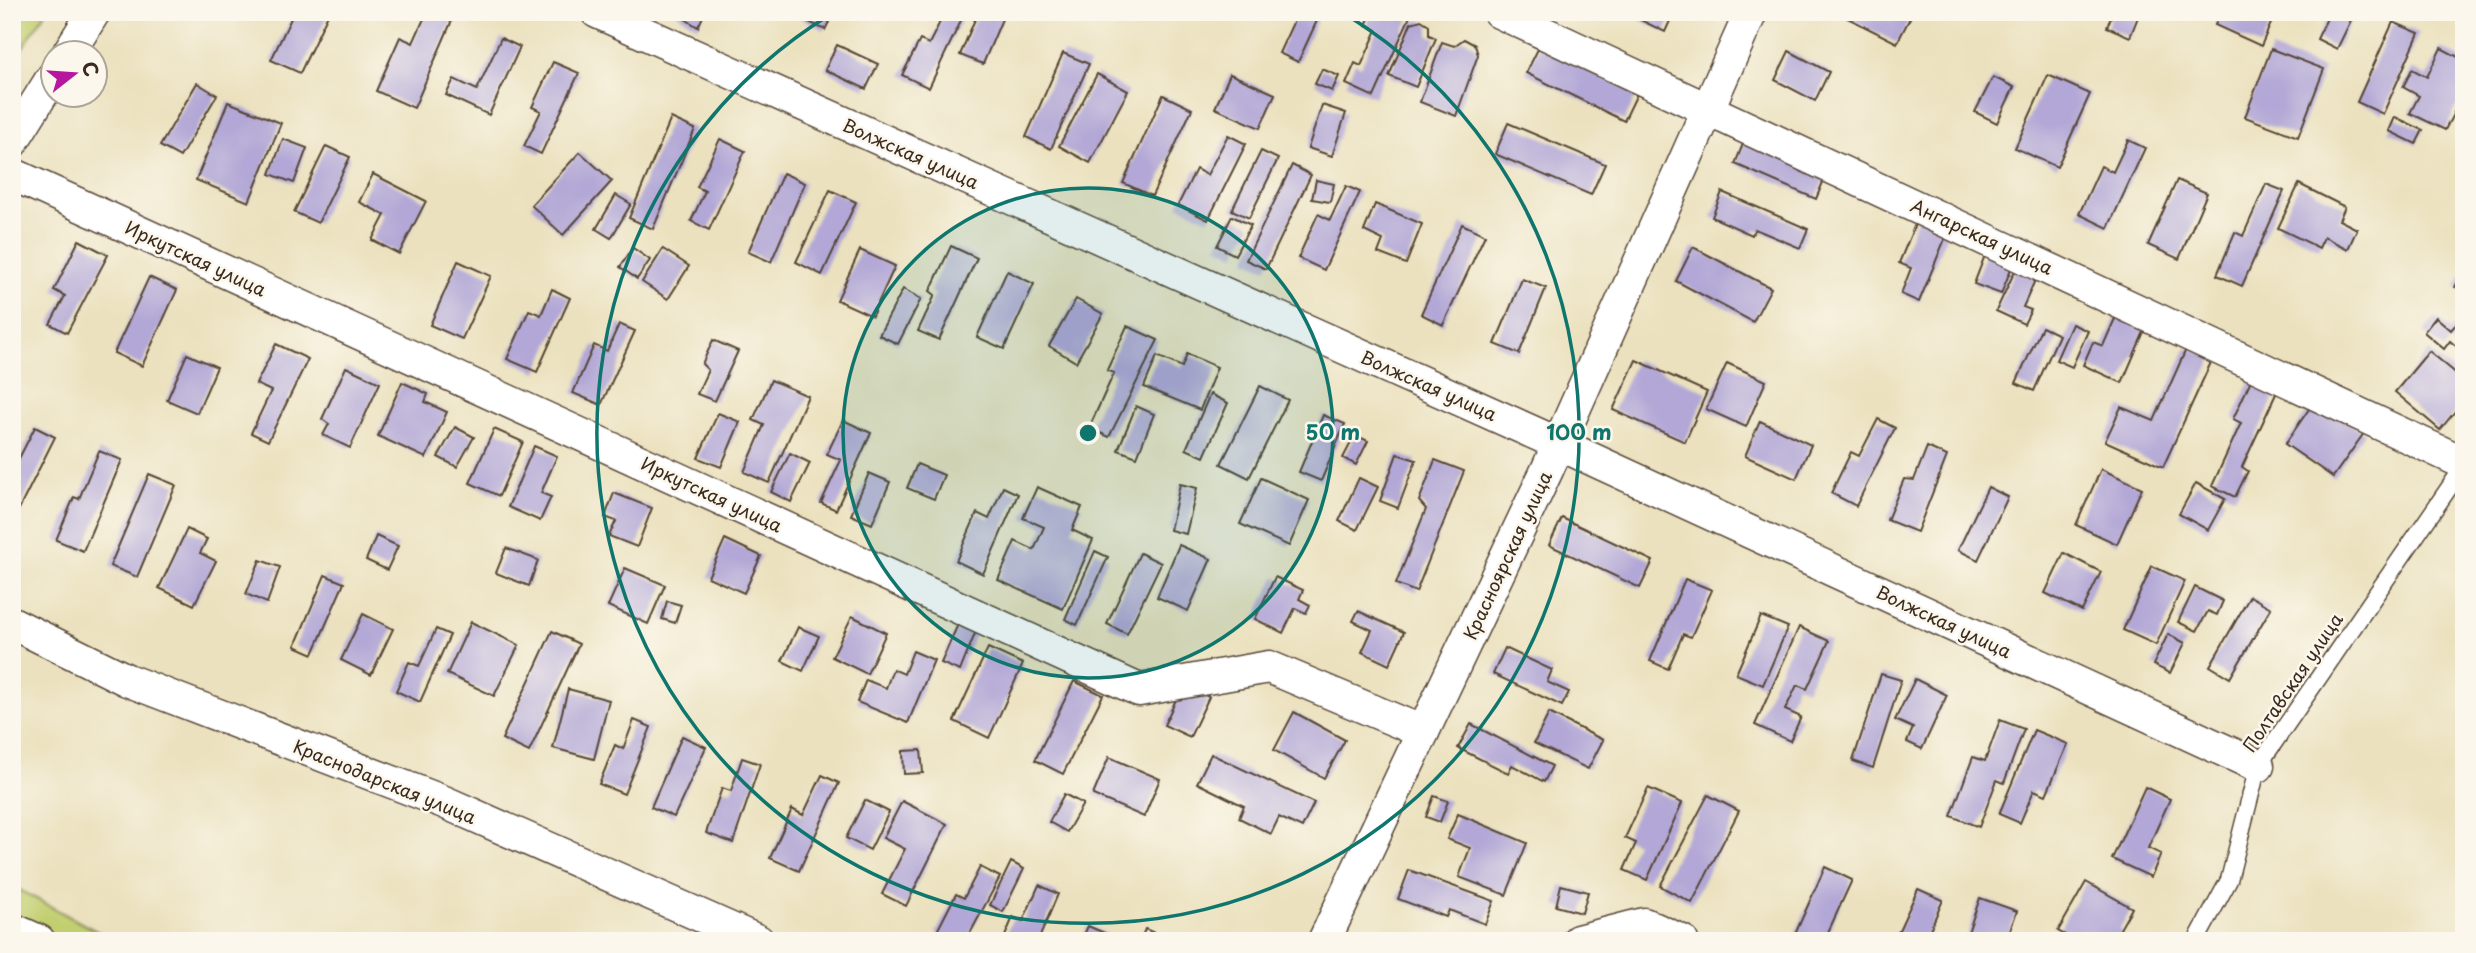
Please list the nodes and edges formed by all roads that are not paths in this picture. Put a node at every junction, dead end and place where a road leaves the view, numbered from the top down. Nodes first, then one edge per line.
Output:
1 (94, 12) edge
2 (597, 12) edge
3 (1499, 12) edge
4 (1751, 12) edge
5 (78, 38) edge
6 (38, 100) edge
7 (1708, 107) junction
8 (12, 142) edge
9 (12, 174) edge
10 (1559, 444) junction
11 (2464, 465) edge
12 (12, 623) edge
13 (1423, 732) junction
14 (2258, 766) junction
15 (12, 929) edge
16 (39, 941) edge
17 (758, 941) edge
18 (1324, 941) edge
19 (1578, 941) edge
20 (1682, 941) edge
21 (2196, 941) edge

1 - 5 street
2 - 10 street, Волжская улица
3 - 7 street, Ангарская улица
4 - 7 street, Красноярская улица
6 - 8 street
7 - 10 street, Красноярская улица
7 - 11 street, Ангарская улица
9 - 13 street, Иркутская улица
10 - 13 street, Красноярская улица
10 - 14 street, Волжская улица
11 - 14 lane, Полтавская улица
12 - 17 street, Краснодарская улица
13 - 18 street, Красноярская улица
14 - 21 lane, Полтавская улица
15 - 16 street
19 - 20 street

